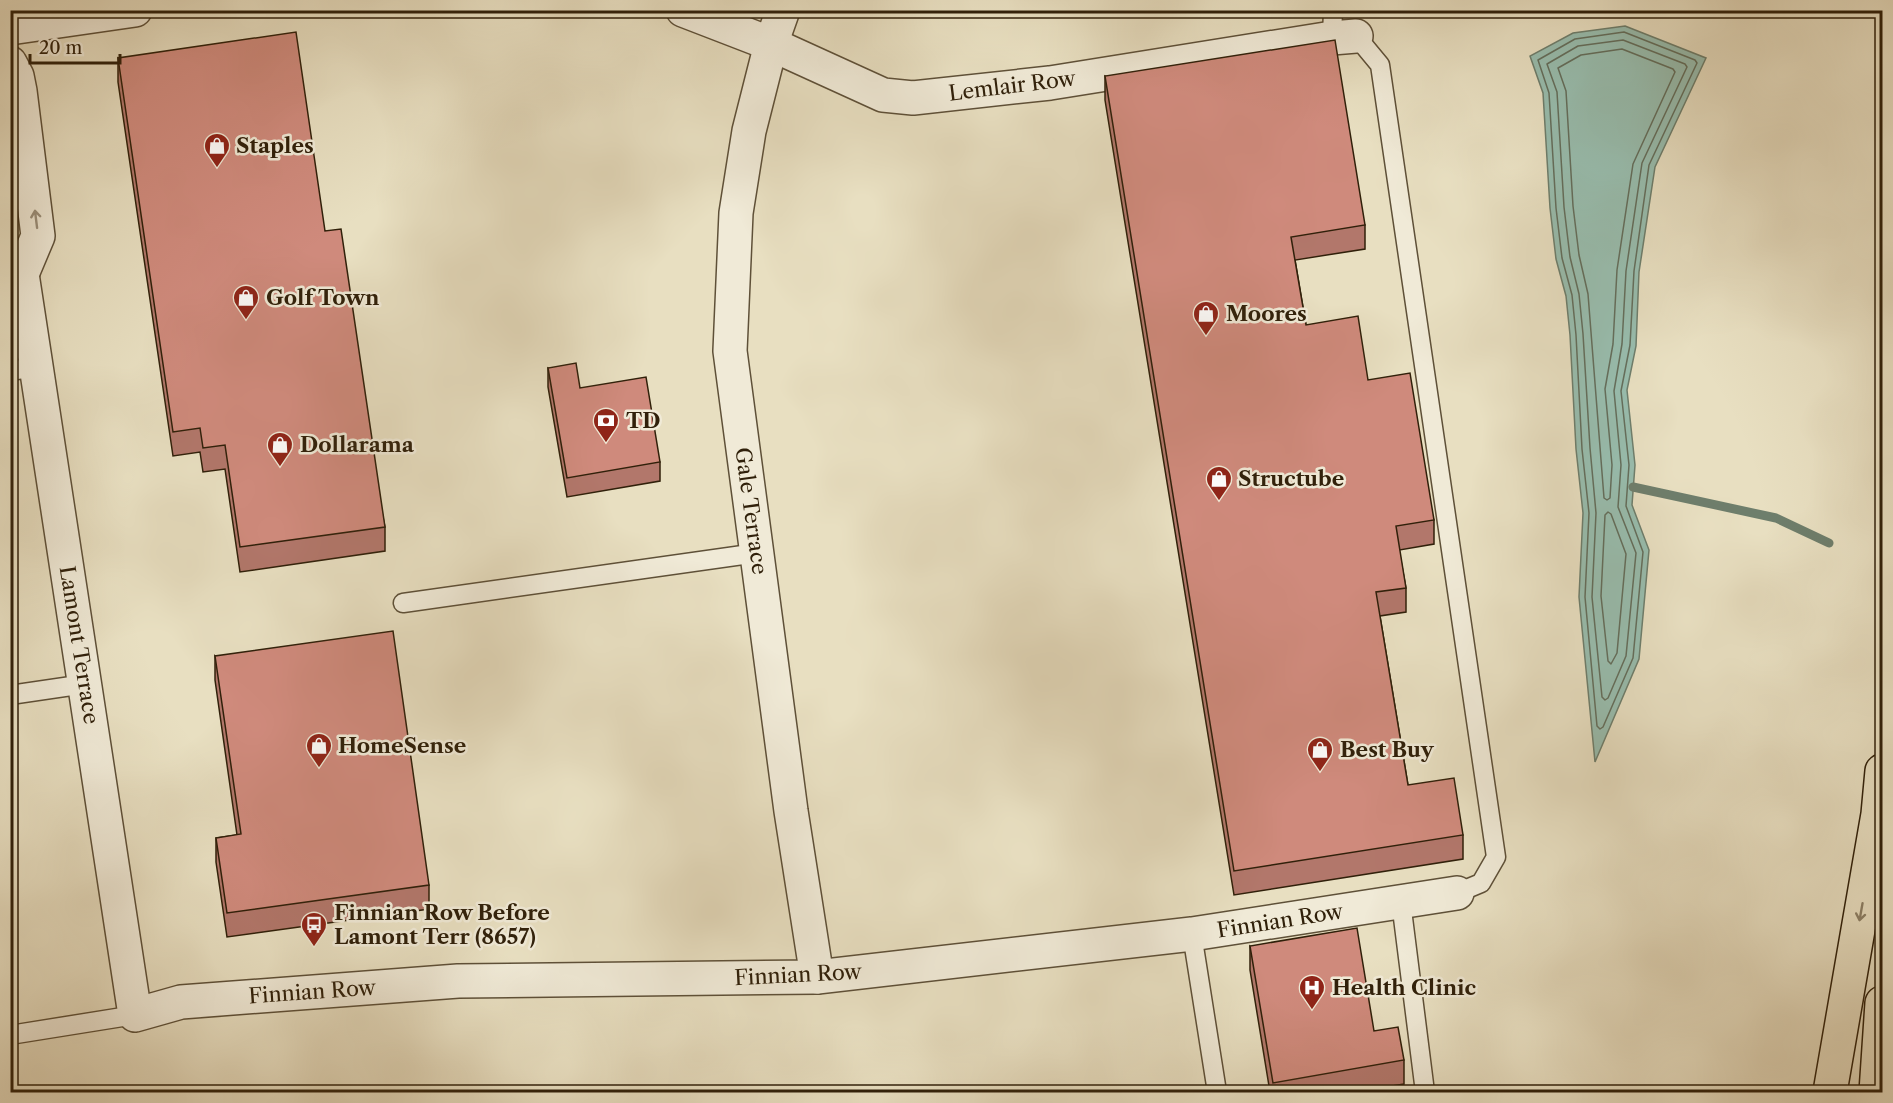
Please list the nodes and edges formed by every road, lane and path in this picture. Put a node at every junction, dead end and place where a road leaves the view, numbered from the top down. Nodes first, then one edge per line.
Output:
1 (135, 10) edge
2 (683, 10) edge
3 (783, 10) edge
4 (801, 10) edge
5 (10, 28) edge
6 (1340, 28) edge
7 (771, 44) junction
8 (10, 63) edge
9 (16, 266) edge
10 (23, 369) edge
11 (757, 553) junction
12 (403, 603) dead end
13 (85, 684) junction
14 (10, 695) edge
15 (1882, 771) edge
16 (1457, 894) joint
17 (1401, 902) junction
18 (1192, 934) junction
19 (817, 977) junction
20 (1882, 1003) edge
21 (135, 1015) junction
22 (10, 1035) edge
23 (1217, 1092) edge
24 (1425, 1092) edge
25 (1830, 1092) edge
26 (1876, 1092) edge

1 - 5 street
2 - 7 street, Lemlair Row
3 - 7 street, Gale Terrace
4 - 7 street, Gale Terrace
6 - 7 street, Lemlair Row
6 - 16 lane
7 - 11 street, Gale Terrace
9 -> 8 street, Lamont Terrace
9 - 10 street, Lamont Terrace
10 - 13 street, Lamont Terrace
11 - 12 lane
11 - 19 street, Gale Terrace
13 - 14 lane
13 - 21 street, Lamont Terrace
15 -> 25 highway
16 - 17 street, Finnian Row
17 - 18 street, Finnian Row
17 - 24 lane
18 - 19 street, Finnian Row
18 - 23 lane
19 - 21 street, Finnian Row
20 - 26 highway
21 - 22 lane

